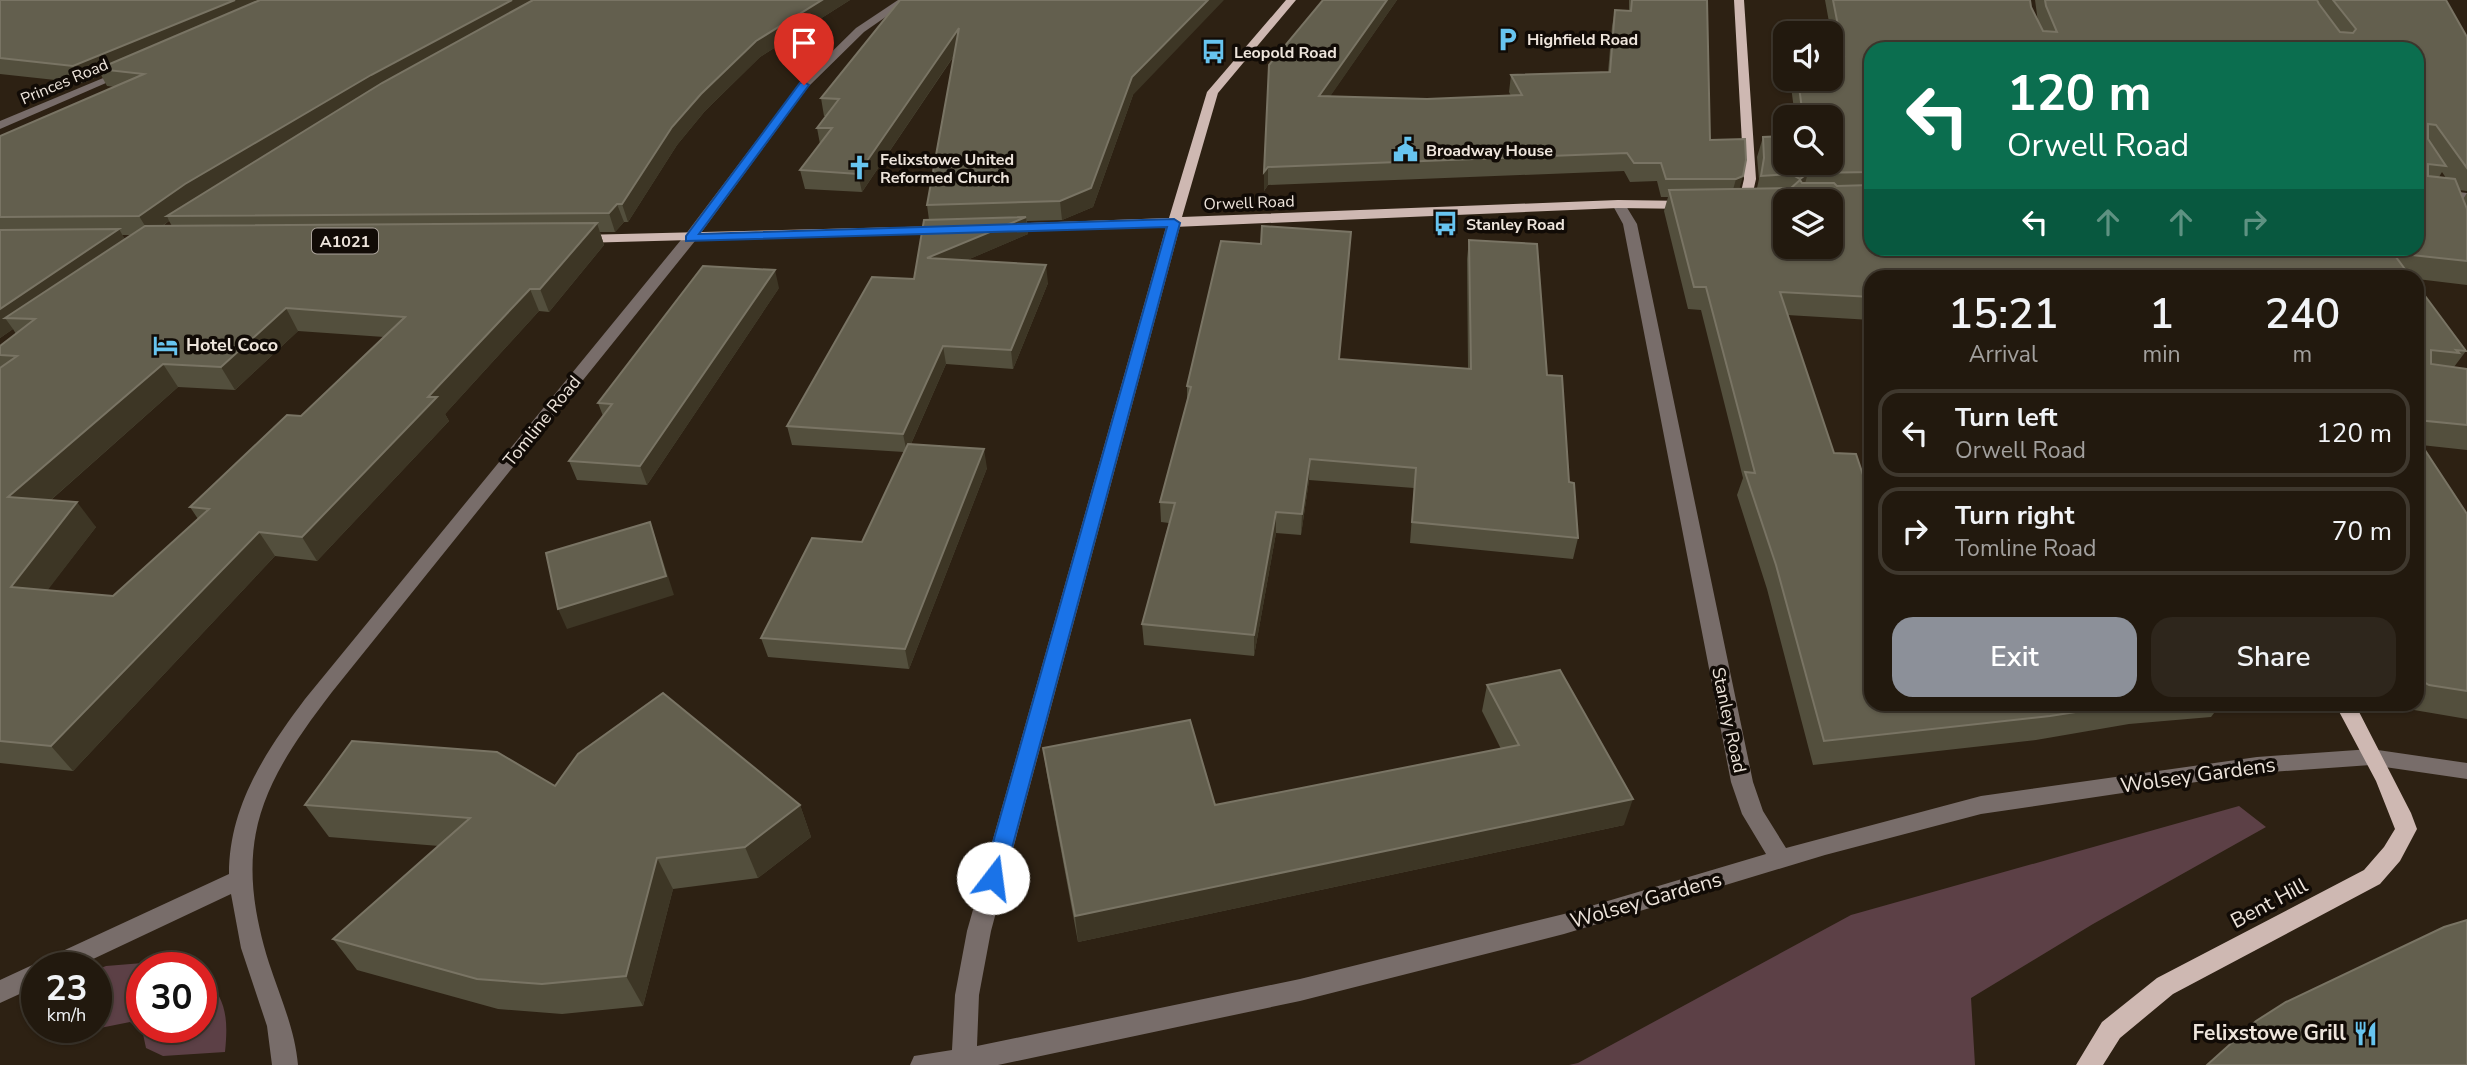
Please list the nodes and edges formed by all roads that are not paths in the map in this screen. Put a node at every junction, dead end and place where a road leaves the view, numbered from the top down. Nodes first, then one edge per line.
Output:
1 (905, 0) edge
2 (1291, 0) edge
3 (1739, 0) edge
4 (141, 65) edge
5 (0, 125) edge
6 (2424, 192) edge
7 (2467, 197) edge
8 (1760, 203) edge
9 (1618, 204) junction
10 (1730, 204) joint
11 (1706, 205) edge
12 (1174, 223) junction
13 (994, 229) edge
14 (953, 230) edge
15 (690, 238) junction
16 (565, 239) edge
17 (2348, 711) edge
18 (2371, 757) junction
19 (2467, 771) edge
20 (1781, 860) junction
21 (240, 879) junction
22 (83, 952) edge
23 (21, 982) edge
24 (0, 992) edge
25 (965, 1060) junction
26 (285, 1065) edge
27 (923, 1065) edge
28 (2089, 1065) edge

1 - 15 street, Tomline Road
2 - 12 main road
3 - 10 main road
4 - 5 street, Princes Road
6 - 7 street
8 - 10 street
9 - 11 main road, Orwell Road
9 - 12 main road, Orwell Road
9 - 20 street, Stanley Road
12 - 13 main road, Orwell Road
12 - 25 street
14 - 15 main road
15 - 16 main road
15 - 21 street, Tomline Road
17 - 18 main road
18 - 19 street, Wolsey Gardens
18 - 20 street, Wolsey Gardens
18 - 28 main road, Bent Hill
20 - 25 street, Wolsey Gardens
21 - 22 street
21 - 26 street, Tomline Road
23 - 24 street
25 - 27 street, Wolsey Gardens

